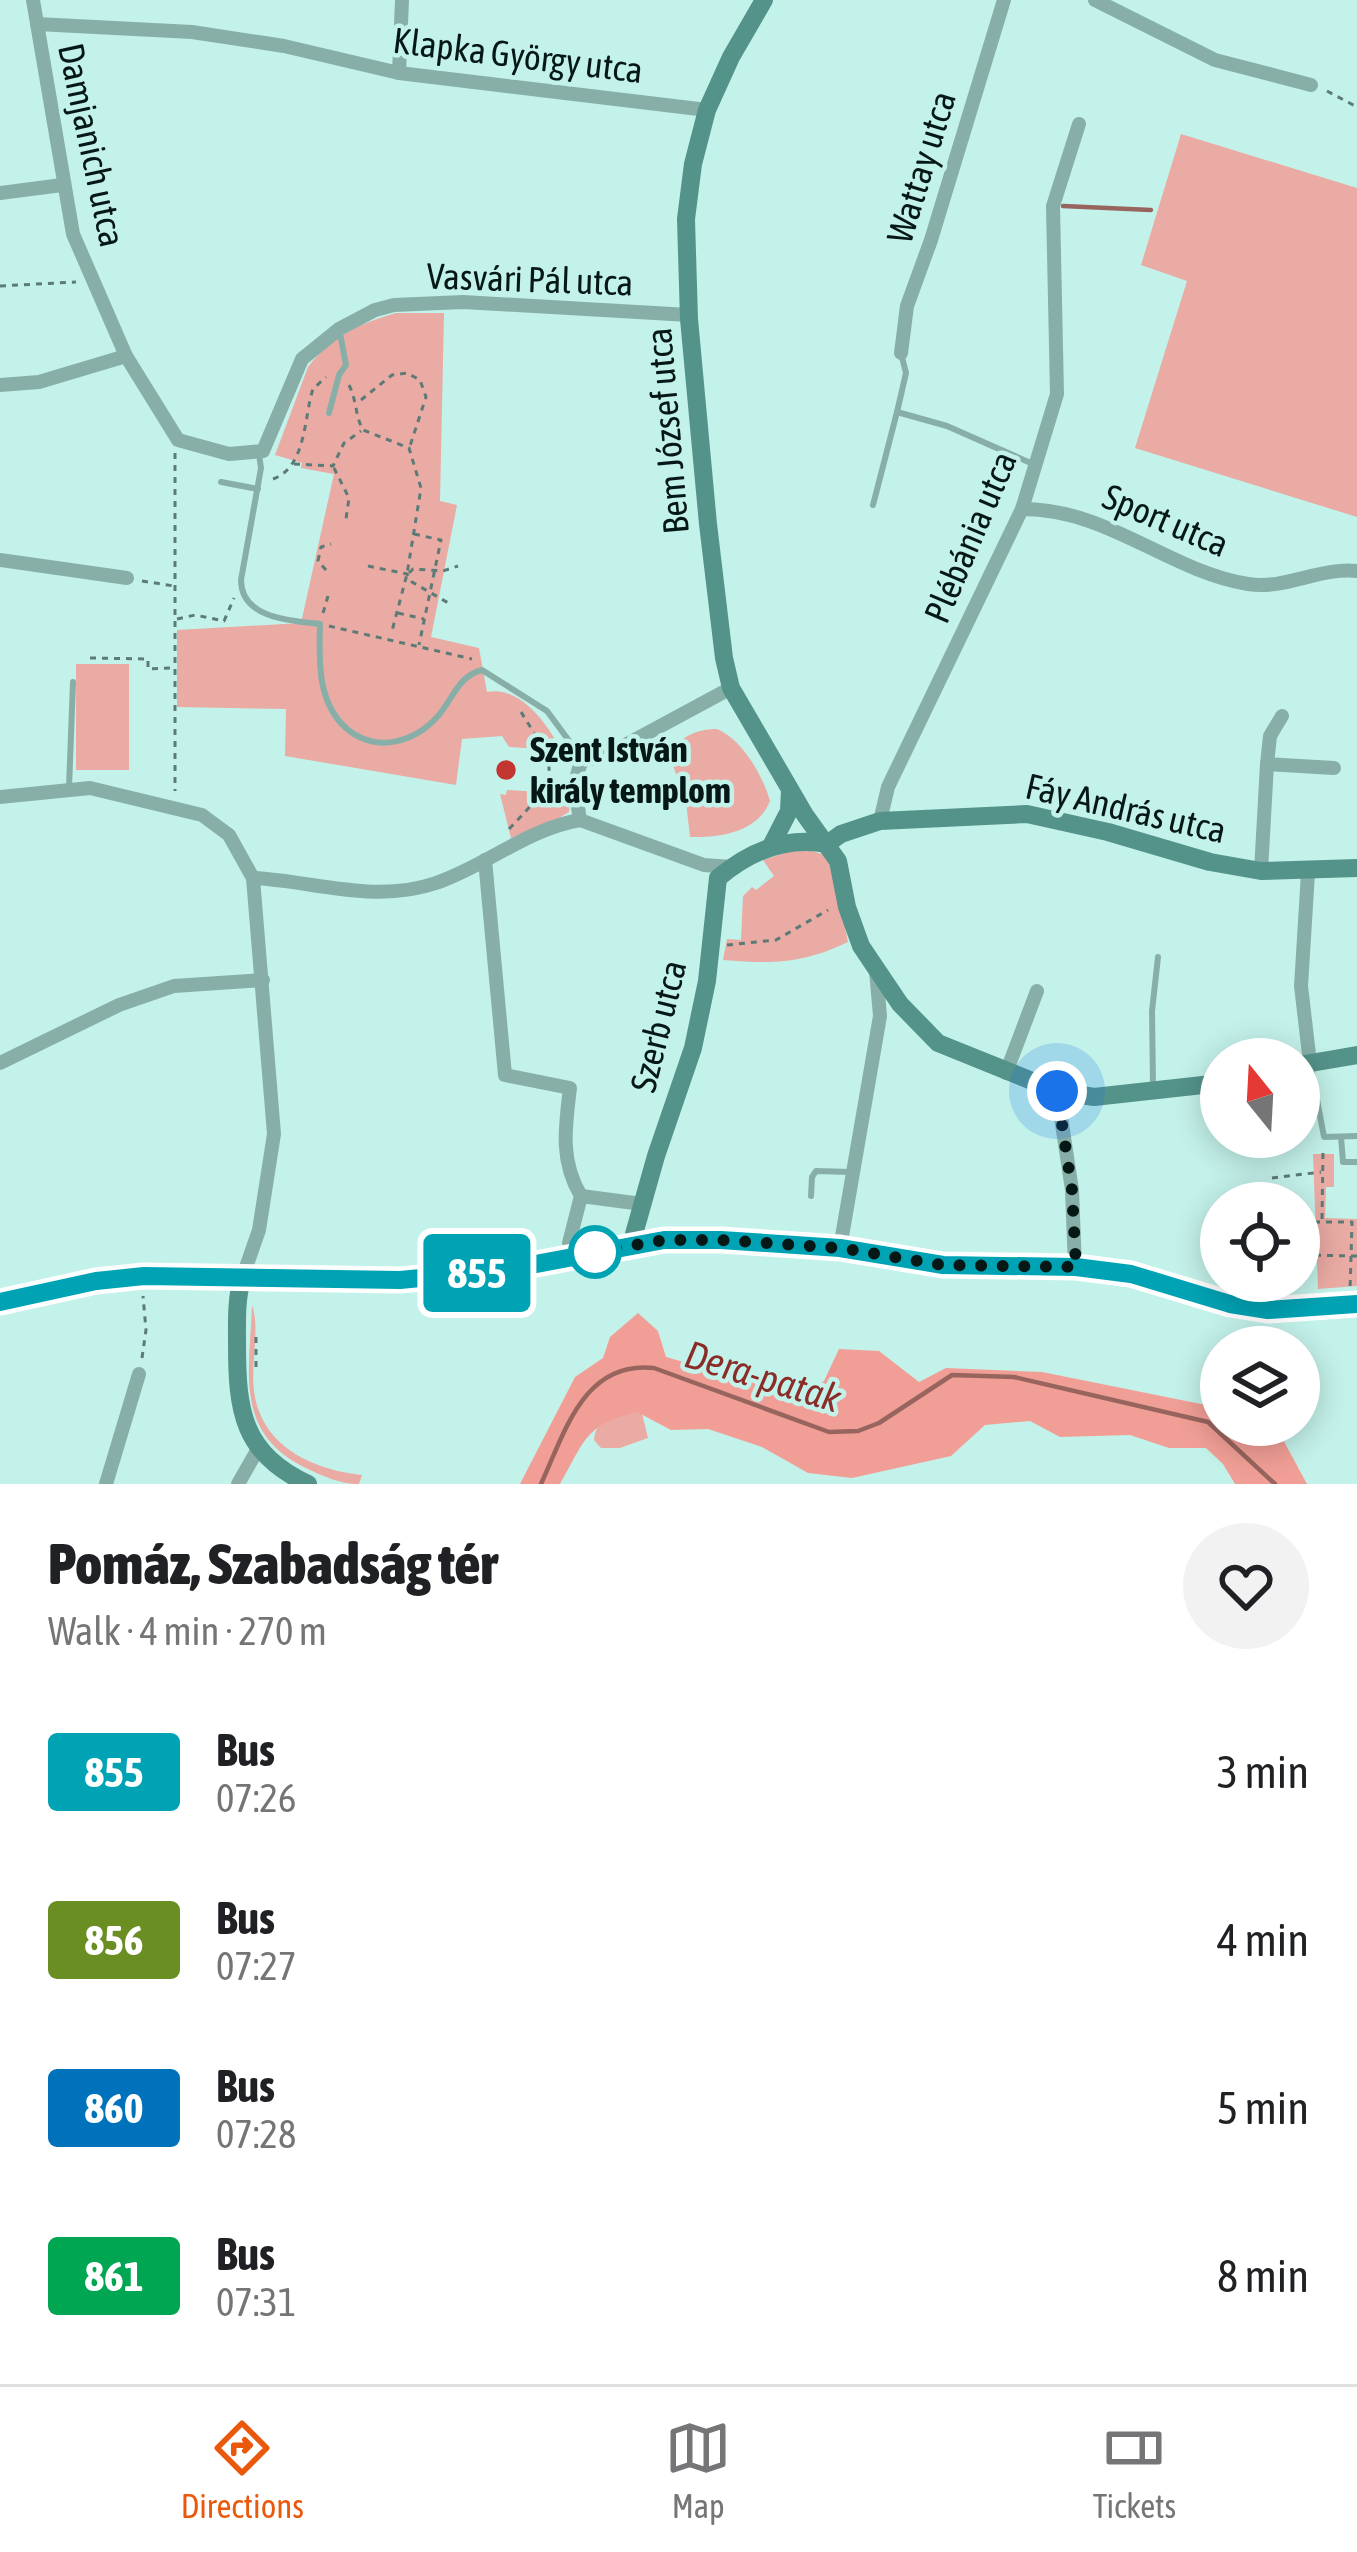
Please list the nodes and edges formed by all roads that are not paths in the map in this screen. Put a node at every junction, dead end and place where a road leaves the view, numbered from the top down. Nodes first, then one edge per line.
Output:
1 (33, 0) edge
2 (402, 0) edge
3 (764, 0) edge
4 (1004, 0) edge
5 (1095, 0) edge
6 (37, 23) junction
7 (399, 73) junction
8 (1311, 85) road end
9 (707, 110) junction
10 (1079, 124) dead end
11 (62, 184) junction
12 (0, 193) edge
13 (689, 315) junction
14 (339, 329) junction
15 (901, 353) joint
16 (127, 356) junction
17 (0, 386) edge
18 (897, 412) junction
19 (329, 413) dead end
20 (259, 454) junction
21 (1035, 465) junction
22 (221, 482) dead end
23 (259, 484) junction
24 (873, 505) dead end
25 (1022, 509) junction
26 (0, 560) edge
27 (1357, 572) edge
28 (127, 578) road end
29 (73, 682) dead end
30 (731, 688) junction
31 (1282, 716) dead end
32 (583, 760) junction
33 (1267, 764) junction
34 (1334, 768) dead end
35 (69, 788) junction
36 (790, 790) junction
37 (0, 796) edge
38 (580, 820) junction
39 (880, 820) junction
40 (827, 844) junction
41 (771, 846) junction
42 (485, 860) junction
43 (732, 867) junction
44 (1357, 868) edge
45 (1261, 871) junction
46 (1308, 872) junction
47 (253, 878) junction
48 (1158, 957) dead end
49 (876, 971) junction
50 (263, 980) junction
51 (1037, 991) dead end
52 (1304, 1038) edge
53 (1357, 1055) edge
54 (1320, 1061) edge
55 (0, 1064) edge
56 (1006, 1073) junction
57 (1200, 1086) edge
58 (1057, 1091) junction
59 (1153, 1092) junction
60 (1320, 1122) edge
61 (1357, 1136) edge
62 (1341, 1137) junction
63 (1357, 1162) edge
64 (853, 1172) junction
65 (581, 1196) junction
66 (811, 1196) dead end
67 (642, 1204) junction
68 (635, 1245) junction
69 (840, 1248) junction
70 (573, 1255) junction
71 (1076, 1267) junction
72 (242, 1279) junction
73 (0, 1303) edge
74 (1353, 1305) edge
75 (139, 1374) road end
76 (258, 1449) junction
77 (106, 1484) edge
78 (238, 1484) edge
79 (308, 1484) edge

1 - 6 street, Damjanich utca
2 - 7 street
3 - 9 street, Bem József utca
4 - 15 street, Wattay utca
5 - 8 street
6 - 7 street, Klapka György utca
6 - 11 street, Damjanich utca
7 - 9 street, Klapka György utca
9 - 13 street, Bem József utca
10 - 21 street, Plébánia utca
11 - 12 street
11 - 16 street, Damjanich utca
13 - 14 street, Vasvári Pál utca
13 - 30 street, Bem József utca
14 - 19 lane
14 - 20 street, Vasvári Pál utca
15 - 18 lane
16 - 17 street
16 - 20 street, Damjanich utca
18 - 21 lane
18 - 24 lane
20 - 23 lane
21 - 25 street, Plébánia utca
22 - 23 lane
23 - 32 lane
25 - 27 street, Sport utca
25 - 39 street, Plébánia utca
26 - 28 street
29 - 35 lane
30 - 32 street
30 - 36 street, Bem József utca
31 - 33 street
32 - 38 street
33 - 34 street
33 - 45 street
35 - 37 street
35 - 47 street
36 - 40 street, Bem József utca
36 - 41 street
38 - 42 street
38 - 43 street
39 - 40 street
39 - 45 street, Fáy András utca
40 - 41 street
40 - 49 street, Bem József utca
41 - 43 street
42 - 47 street
42 - 65 street
43 - 67 street, Szerb utca
44 - 46 street, Fáy András utca
45 - 46 street, Fáy András utca
46 - 52 street
47 - 50 street
48 - 59 lane
49 - 56 street
49 - 64 street
50 - 55 street
50 - 72 street
51 - 56 street
53 - 54 street
56 - 58 street
57 - 59 street
58 - 59 street
58 - 71 street
60 - 62 lane
61 - 62 lane
62 - 63 lane
64 - 66 lane
64 - 69 street
65 - 67 street
65 - 70 street
67 - 68 street, Szerb utca
68 - 69 street
68 - 70 street
69 - 71 street
70 - 72 street
71 - 74 street
72 - 73 street
72 - 76 street
75 - 77 street
76 - 78 street
76 - 79 street

